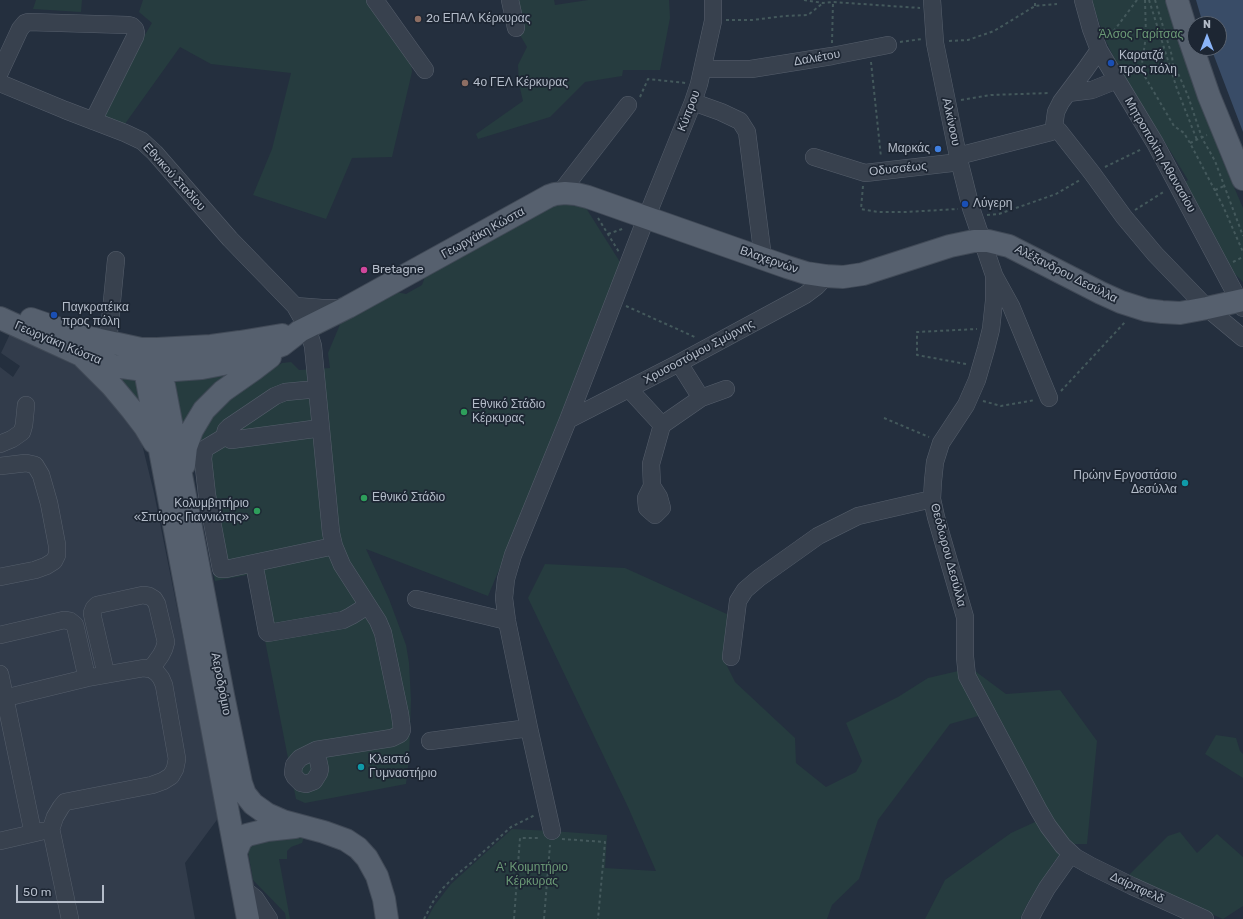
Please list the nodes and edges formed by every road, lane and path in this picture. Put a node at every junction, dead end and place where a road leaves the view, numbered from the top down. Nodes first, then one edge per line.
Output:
1 (375, 0) edge
2 (510, 0) edge
3 (713, 0) edge
4 (804, 0) edge
5 (1035, 0) edge
6 (1083, 0) edge
7 (1137, 0) edge
8 (1146, 0) edge
9 (1149, 0) edge
10 (1155, 0) edge
11 (1177, 0) edge
12 (833, 2) junction
13 (823, 3) junction
14 (926, 4) edge
15 (1057, 4) dead end
16 (1035, 6) junction
17 (713, 20) junction
18 (516, 28) dead end
19 (924, 38) dead end
20 (948, 41) dead end
21 (888, 45) joint
22 (869, 48) junction
23 (1099, 50) junction
24 (832, 56) junction
25 (425, 70) dead end
26 (0, 72) edge
27 (701, 76) junction
28 (1116, 80) junction
29 (0, 83) edge
30 (1068, 93) junction
31 (959, 100) dead end
32 (693, 102) junction
33 (628, 104) joint
34 (93, 121) junction
35 (1054, 127) junction
36 (1208, 134) dead end
37 (1202, 138) junction
38 (1197, 140) junction
39 (1156, 143) junction
40 (1190, 143) junction
41 (814, 157) dead end
42 (959, 159) junction
43 (883, 172) junction
44 (865, 173) junction
45 (1092, 173) junction
46 (1234, 183) edge
47 (1177, 184) junction
48 (1215, 190) junction
49 (560, 193) junction
50 (977, 212) junction
51 (595, 213) dead end
52 (1124, 218) junction
53 (638, 221) junction
54 (1239, 226) junction
55 (1233, 229) junction
56 (608, 234) junction
57 (1243, 236) edge
58 (982, 241) junction
59 (623, 247) dead end
60 (1243, 252) edge
61 (762, 258) junction
62 (116, 260) dead end
63 (994, 275) junction
64 (826, 276) junction
65 (614, 300) junction
66 (1242, 302) edge
67 (295, 306) junction
68 (0, 307) edge
69 (348, 308) junction
70 (1138, 308) junction
71 (1207, 308) junction
72 (0, 318) edge
73 (990, 329) junction
74 (297, 337) junction
75 (1243, 338) edge
76 (108, 342) junction
77 (712, 345) junction
78 (149, 349) junction
79 (83, 356) junction
80 (679, 363) junction
81 (981, 367) junction
82 (153, 371) junction
83 (317, 389) junction
84 (629, 389) junction
85 (726, 389) dead end
86 (970, 397) junction
87 (701, 398) junction
88 (1049, 398) junction
89 (26, 406) dead end
90 (884, 418) dead end
91 (568, 420) junction
92 (662, 424) junction
93 (321, 428) junction
94 (226, 436) junction
95 (942, 443) junction
96 (0, 444) edge
97 (160, 456) junction
98 (0, 466) edge
99 (182, 480) junction
100 (652, 486) dead end
101 (932, 499) junction
102 (334, 546) junction
103 (254, 563) junction
104 (0, 577) edge
105 (416, 599) dead end
106 (367, 606) junction
107 (507, 621) junction
108 (0, 635) edge
109 (206, 653) junction
110 (731, 657) dead end
111 (151, 670) junction
112 (0, 674) edge
113 (106, 674) junction
114 (87, 678) junction
115 (5, 698) junction
116 (529, 728) junction
117 (430, 741) dead end
118 (316, 750) dead end
119 (547, 809) junction
120 (301, 826) junction
121 (51, 829) junction
122 (33, 833) junction
123 (551, 834) junction
124 (0, 841) edge
125 (236, 852) junction
126 (1071, 854) junction
127 (241, 887) junction
128 (70, 919) edge
129 (248, 919) edge
130 (269, 919) edge
131 (387, 919) edge
132 (424, 919) edge
133 (514, 919) edge
134 (544, 919) edge
135 (598, 919) edge
136 (1030, 919) edge
137 (1205, 919) edge

1 - 25 street
2 - 18 street
3 - 17 street, Κύπρου
4 - 13 path
5 - 16 path
6 - 23 street, Μητροπολίτη Αθανασίου
7 - 23 path
8 - 40 path
9 - 38 path
10 - 37 path
11 - 46 main road
12 - 13 path
12 - 14 path
12 - 24 path
13 - 17 path
14 - 42 street, Αλκίνοου
15 - 16 path
16 - 20 path
17 - 27 street, Κύπρου
19 - 21 path
21 - 22 street, Δαλιέτου
22 - 24 street, Δαλιέτου
22 - 43 path
23 - 28 street, Μητροπολίτη Αθανασίου
23 - 30 street
24 - 27 street, Δαλιέτου
26 - 34 street
27 - 32 street, Κύπρου
27 - 33 path
28 - 30 street
28 - 39 street, Μητροπολίτη Αθανασίου
29 - 34 street, Εθνικού Σταδίου
30 - 31 path
30 - 35 street
32 - 53 street, Κύπρου
32 - 61 street
33 - 49 street
34 - 67 street, Εθνικού Σταδίου
35 - 42 street, Οδυσσέως
35 - 45 street
36 - 37 path
37 - 38 path
37 - 46 path
38 - 40 path
39 - 45 path
39 - 47 street, Μητροπολίτη Αθανασίου
40 - 48 path
41 - 44 street, Οδυσσέως
42 - 43 street, Οδυσσέως
42 - 50 street, Αλκίνοου
43 - 44 street, Οδυσσέως
44 - 50 path
45 - 50 path
45 - 52 street
46 - 48 path
46 - 54 path
47 - 52 path
47 - 66 street, Μητροπολίτη Αθανασίου
48 - 55 path
49 - 53 main road, Βλαχερνών
49 - 69 main road, Γεωργάκη Κώστα
50 - 58 street, Αλκίνοου
51 - 56 path
52 - 71 street
53 - 56 path
53 - 61 main road, Βλαχερνών
53 - 65 street, Κύπρου
54 - 55 path
54 - 57 path
55 - 60 path
56 - 59 path
58 - 63 street, Θεόδωρου Δεσύλλα
58 - 64 main road, Βλαχερνών
58 - 70 main road, Αλέξανδρου Δεσύλλα
61 - 64 main road, Βλαχερνών
62 - 76 street
63 - 73 street, Θεόδωρου Δεσύλλα
63 - 88 street
64 - 77 street, Χρυσοστόμου Σμύρνης
65 - 77 path
65 - 91 street, Κύπρου
66 - 71 main road, Αλέξανδρου Δεσύλλα
67 - 69 street
67 - 74 street, Εθνικού Σταδίου
68 - 76 main road, Γεωργάκη Κώστα
69 - 74 main road, Γεωργάκη Κώστα
70 - 71 main road, Αλέξανδρου Δεσύλλα
70 - 88 path
71 - 75 street
72 - 79 main road, Γεωργάκη Κώστα
73 - 81 street, Θεόδωρου Δεσύλλα
73 - 81 path
74 - 78 main road, Γεωργάκη Κώστα
74 - 82 main road, Γεωργάκη Κώστα
74 - 83 street
74 - 99 main road
76 - 78 main road, Γεωργάκη Κώστα
77 - 80 street, Χρυσοστόμου Σμύρνης
78 - 82 main road
79 - 82 main road, Γεωργάκη Κώστα
79 - 97 main road
80 - 84 street, Χρυσοστόμου Σμύρνης
80 - 87 street
81 - 86 street, Θεόδωρου Δεσύλλα
82 - 97 main road, Αεροδρόμιο
82 - 99 main road, Αεροδρόμιο
83 - 93 street
83 - 94 street
84 - 91 street, Χρυσοστόμου Σμύρνης
84 - 92 street
85 - 87 street
86 - 88 path
86 - 95 street, Θεόδωρου Δεσύλλα
87 - 92 street
89 - 96 street
90 - 95 path
91 - 107 street, Κύπρου
92 - 100 street
93 - 94 street
93 - 102 street
94 - 103 street
95 - 101 street, Θεόδωρου Δεσύλλα
97 - 109 main road, Αεροδρόμιο
98 - 104 street
99 - 109 main road, Αεροδρόμιο
101 - 110 street
101 - 126 street, Θεόδωρου Δεσύλλα
102 - 103 street
102 - 106 street
103 - 106 street
105 - 107 street
106 - 118 street
107 - 116 street, Κύπρου
108 - 114 street
109 - 120 main road, Αεροδρόμιο
109 - 125 main road, Αεροδρόμιο
111 - 113 street
111 - 113 street
111 - 121 street
112 - 115 street
113 - 114 street
114 - 115 street
115 - 122 street
116 - 117 street
116 - 119 street, Κύπρου
119 - 123 street, Κύπρου
119 - 132 path
120 - 125 main road
120 - 131 main road, Αεροδρόμιο
121 - 122 street
121 - 128 street
122 - 124 street
123 - 133 path
123 - 134 path
123 - 135 path
125 - 127 main road, Αεροδρόμιο
126 - 136 street
126 - 137 street, Δαίρπφελδ
127 - 129 main road, Αεροδρόμιο
127 - 130 street

